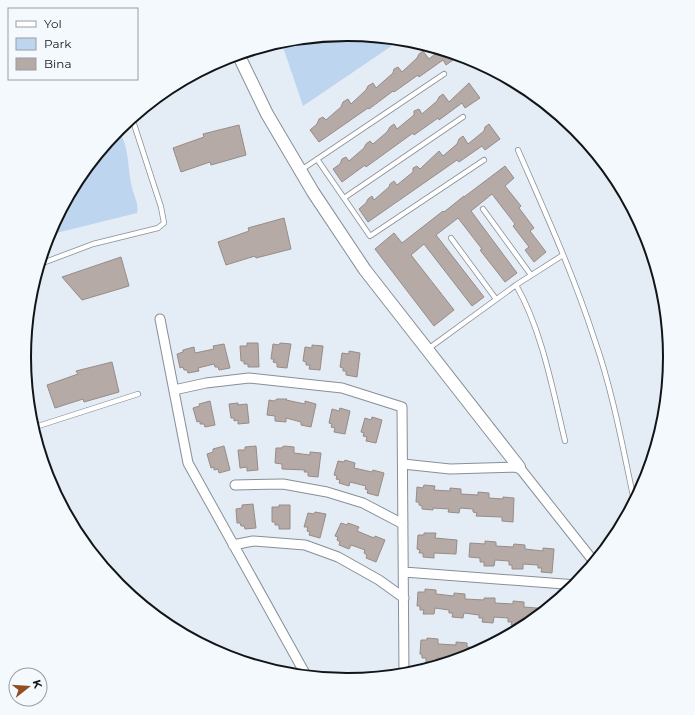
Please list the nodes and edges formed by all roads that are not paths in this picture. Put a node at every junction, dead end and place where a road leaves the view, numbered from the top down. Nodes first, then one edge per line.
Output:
1 (241, 60) edge
2 (444, 74) dead end
3 (463, 117) dead end
4 (134, 125) edge
5 (518, 150) dead end
6 (317, 159) junction
7 (484, 160) dead end
8 (300, 170) junction
9 (344, 198) junction
10 (483, 209) dead end
11 (451, 238) dead end
12 (563, 255) junction
13 (46, 262) edge
14 (531, 275) junction
15 (516, 285) junction
16 (496, 299) junction
17 (160, 319) dead end
18 (427, 350) junction
19 (174, 390) junction
20 (138, 394) dead end
21 (39, 426) edge
22 (565, 441) dead end
23 (403, 464) junction
24 (519, 467) junction
25 (235, 484) dead end
26 (633, 494) edge
27 (404, 524) junction
28 (233, 545) junction
29 (591, 559) edge
30 (404, 572) junction
31 (567, 584) edge
32 (404, 598) junction
33 (404, 669) edge
34 (303, 671) edge

1 - 8 street
2 - 6 lane
3 - 9 lane
4 - 13 lane
5 - 12 lane
6 - 8 lane
6 - 9 lane
7 - 9 lane
8 - 18 street
10 - 14 lane
11 - 16 lane
12 - 14 lane
12 - 26 lane
14 - 15 lane
15 - 16 lane
15 - 22 lane
16 - 18 lane
17 - 19 street
18 - 24 street
19 - 23 street
19 - 28 street
20 - 21 lane
23 - 24 street
23 - 27 street
24 - 29 street
25 - 27 street
27 - 30 street
28 - 32 street
28 - 34 street
30 - 31 street
30 - 32 street
32 - 33 street

